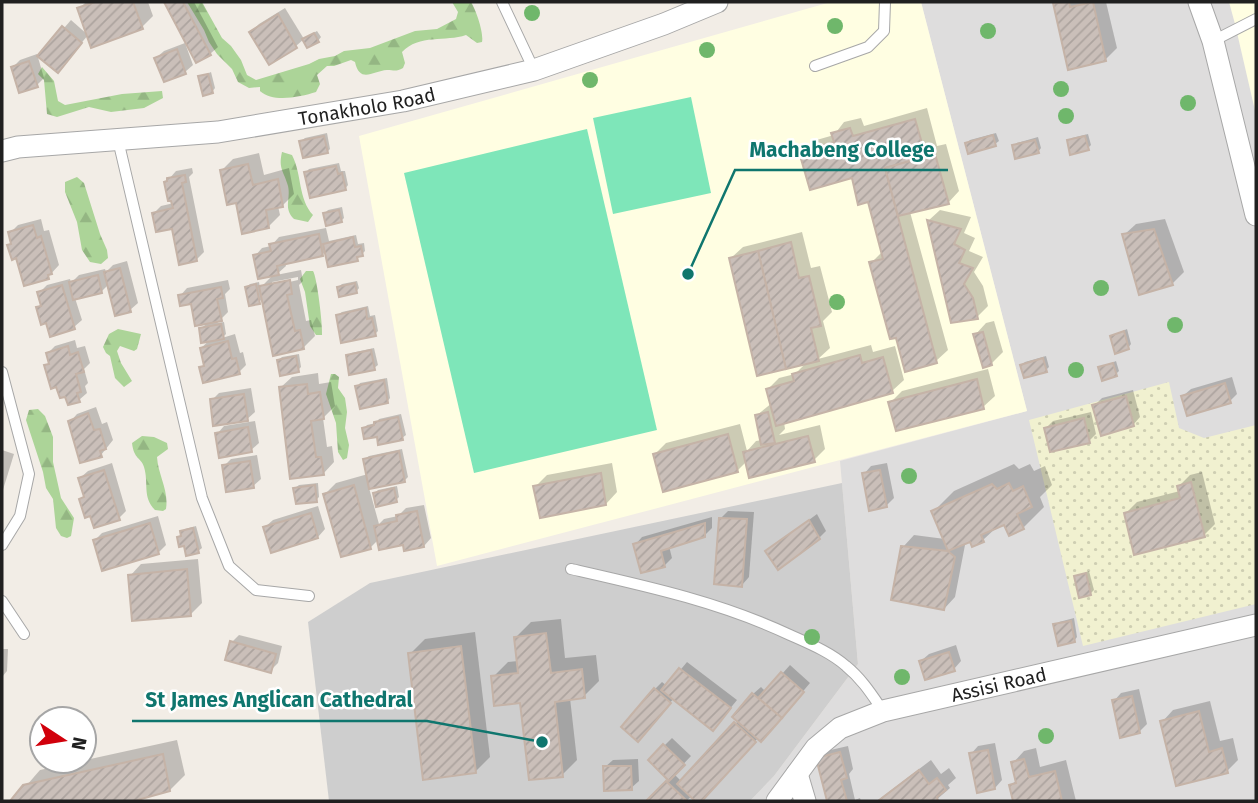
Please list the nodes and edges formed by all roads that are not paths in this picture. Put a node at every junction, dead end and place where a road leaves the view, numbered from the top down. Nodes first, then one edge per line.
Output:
1 (502, 2) edge
2 (717, 2) edge
3 (885, 2) edge
4 (1199, 2) edge
5 (1256, 19) edge
6 (1213, 41) junction
7 (815, 66) dead end
8 (534, 70) junction
9 (118, 140) junction
10 (2, 151) edge
11 (1256, 215) edge
12 (2, 372) edge
13 (2, 545) edge
14 (571, 569) dead end
15 (309, 596) dead end
16 (2, 601) edge
17 (1256, 625) edge
18 (24, 634) dead end
19 (883, 712) junction
20 (797, 774) junction
21 (777, 801) edge
22 (805, 801) edge

1 - 8 lane
2 - 8 street, Tonakholo Road
3 - 7 lane
4 - 6 street
5 - 6 lane
6 - 11 street
8 - 9 street, Tonakholo Road
9 - 10 street, Tonakholo Road
9 - 15 lane
12 - 13 lane
14 - 19 lane
16 - 18 lane
17 - 19 street, Assisi Road
19 - 20 street, Assisi Road
20 - 21 street, Assisi Road
20 - 22 street

